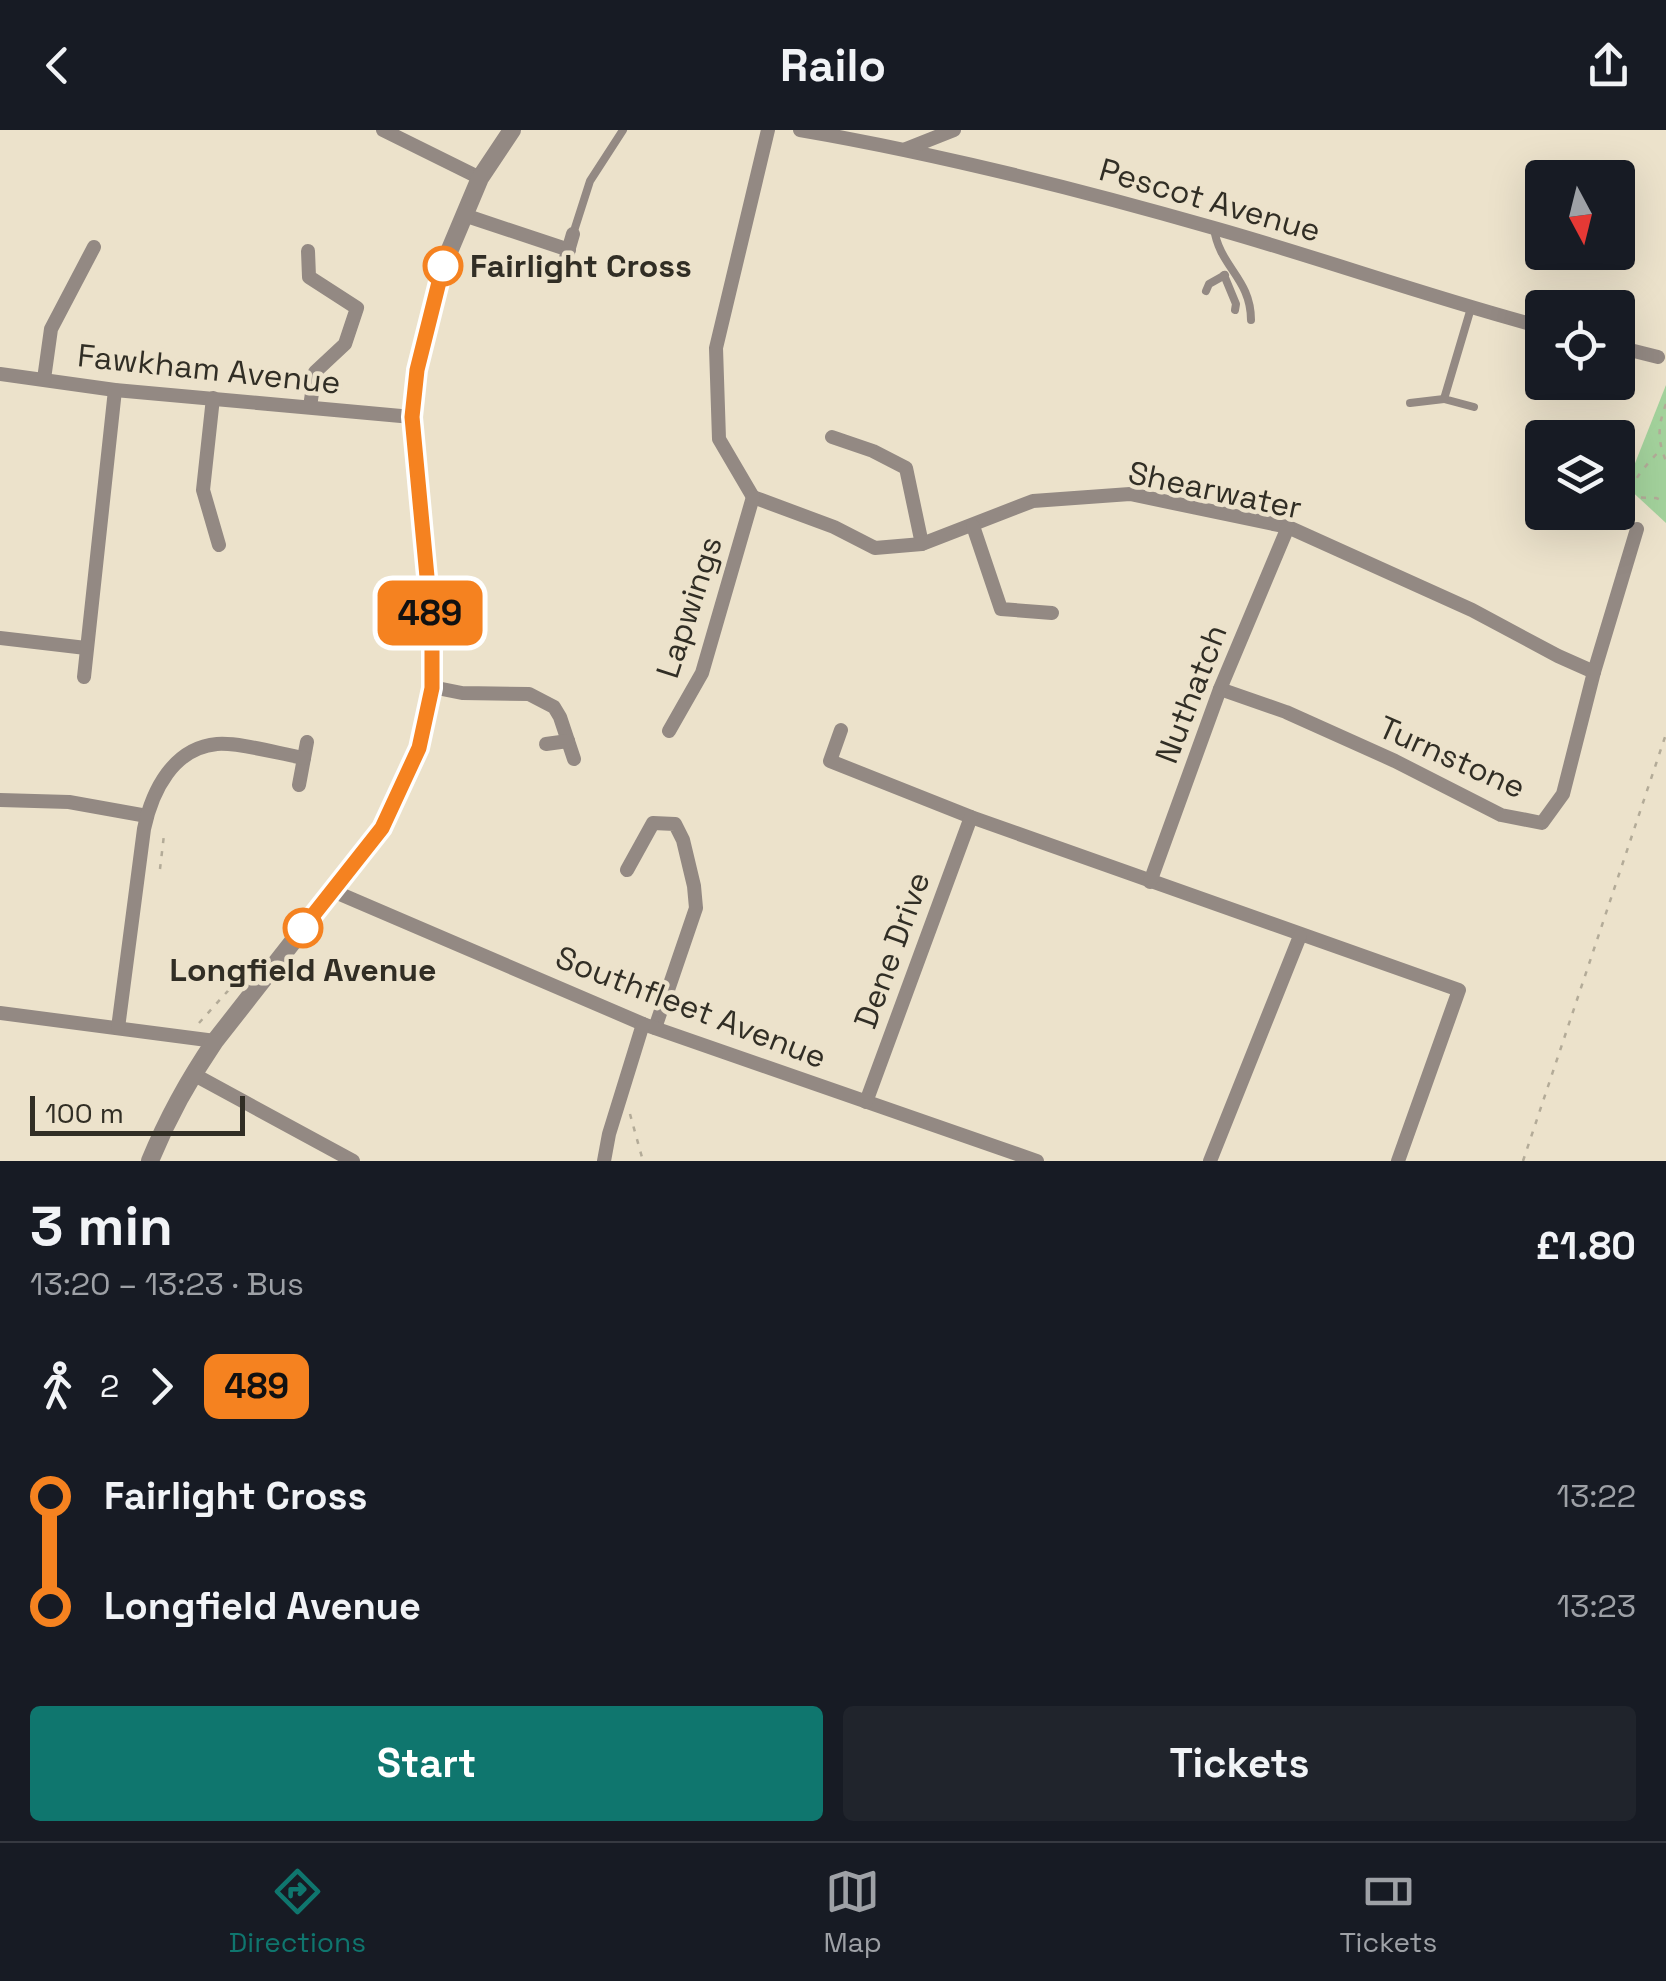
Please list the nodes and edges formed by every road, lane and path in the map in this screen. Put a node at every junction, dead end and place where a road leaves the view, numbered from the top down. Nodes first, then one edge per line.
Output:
1 (383, 130) edge
2 (512, 130) edge
3 (624, 130) edge
4 (768, 130) edge
5 (801, 130) edge
6 (954, 130) edge
7 (906, 149) junction
8 (480, 178) junction
9 (464, 215) junction
10 (1214, 228) junction
11 (94, 247) dead end
12 (569, 250) joint
13 (308, 251) dead end
14 (1229, 272) junction
15 (1206, 290) dead end
16 (1471, 308) junction
17 (1235, 310) dead end
18 (1251, 320) dead end
19 (1525, 322) edge
20 (1635, 351) edge
21 (1658, 357) dead end
22 (0, 374) edge
23 (44, 379) junction
24 (116, 390) junction
25 (213, 398) junction
26 (1444, 400) junction
27 (1410, 403) dead end
28 (1666, 404) edge
29 (310, 407) junction
30 (1474, 408) dead end
31 (412, 417) junction
32 (832, 436) dead end
33 (1661, 449) junction
34 (1666, 461) edge
35 (1635, 477) edge
36 (753, 497) junction
37 (1635, 497) edge
38 (1666, 502) edge
39 (973, 526) junction
40 (1288, 527) junction
41 (1637, 529) dead end
42 (1622, 530) edge
43 (922, 544) junction
44 (219, 545) dead end
45 (1630, 550) junction
46 (1052, 613) dead end
47 (0, 638) edge
48 (86, 648) junction
49 (1594, 672) junction
50 (84, 677) dead end
51 (432, 688) junction
52 (1220, 688) junction
53 (841, 730) dead end
54 (669, 731) dead end
55 (1666, 734) edge
56 (568, 741) junction
57 (307, 742) dead end
58 (546, 744) dead end
59 (304, 758) junction
60 (574, 759) dead end
61 (298, 786) dead end
62 (0, 800) edge
63 (147, 816) junction
64 (970, 816) junction
65 (164, 835) dead end
66 (160, 869) dead end
67 (628, 870) dead end
68 (1150, 882) junction
69 (332, 890) junction
70 (1300, 936) junction
71 (235, 983) dead end
72 (0, 1013) edge
73 (649, 1026) junction
74 (118, 1028) junction
75 (194, 1028) dead end
76 (215, 1041) junction
77 (193, 1074) junction
78 (623, 1088) junction
79 (866, 1102) junction
80 (150, 1161) edge
81 (353, 1161) edge
82 (604, 1161) edge
83 (643, 1161) edge
84 (1036, 1161) edge
85 (1210, 1161) edge
86 (1398, 1161) edge
87 (1523, 1161) edge

1 - 8 street
2 - 8 street
3 - 12 lane
4 - 36 street
5 - 7 street, Pescot Avenue
6 - 7 street
7 - 10 street, Pescot Avenue
8 - 9 street
9 - 12 street
9 - 31 street
10 - 14 lane
10 - 16 street, Pescot Avenue
11 - 23 street
13 - 29 street
14 - 15 lane
14 - 17 lane
14 - 18 lane
16 - 19 street, Pescot Avenue
16 - 26 lane
20 - 21 street
22 - 23 street, Fawkham Avenue
23 - 24 street, Fawkham Avenue
24 - 25 street, Fawkham Avenue
24 - 48 street
25 - 29 street, Fawkham Avenue
25 - 44 street
26 - 27 lane
26 - 30 lane
28 - 33 path
29 - 31 street, Fawkham Avenue
31 - 51 street
32 - 43 street
33 - 34 path
33 - 35 path
36 - 43 street, Shearwater
36 - 54 street, Lapwings
37 - 38 path
39 - 40 street, Shearwater
39 - 43 street, Shearwater
39 - 46 street
40 - 49 street, Shearwater
40 - 52 street, Nuthatch
41 - 45 street, Turnstone
42 - 45 path
45 - 49 street, Turnstone
47 - 48 street
48 - 50 street
49 - 52 street, Turnstone
51 - 56 street
51 - 69 street
52 - 68 street, Nuthatch
53 - 64 street
55 - 87 path
56 - 58 street
56 - 60 street
57 - 59 street
59 - 61 street
59 - 63 street
62 - 63 street
63 - 74 street
64 - 68 street
64 - 79 street, Dene Drive
65 - 66 path
67 - 73 street
68 - 70 street
69 - 73 street, Southfleet Avenue
69 - 76 street
70 - 85 street
70 - 86 street
71 - 75 path
72 - 74 street
73 - 78 street
73 - 79 street, Southfleet Avenue
74 - 76 street
76 - 77 street
77 - 80 street
77 - 81 street
78 - 82 street
78 - 83 path
79 - 84 street, Southfleet Avenue

